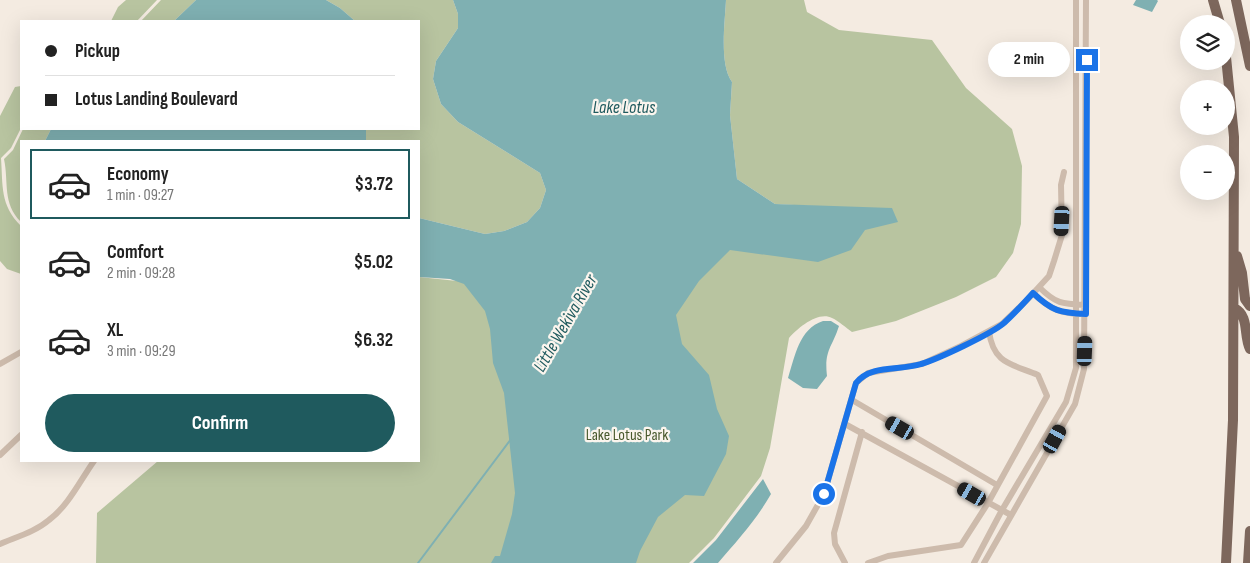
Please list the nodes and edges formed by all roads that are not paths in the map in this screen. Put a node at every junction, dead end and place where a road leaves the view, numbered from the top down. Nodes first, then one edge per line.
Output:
1 (1076, 0) edge
2 (1086, 0) edge
3 (1213, 0) edge
4 (1236, 0) edge
5 (1217, 15) edge
6 (1250, 66) edge
7 (1227, 70) edge
8 (1064, 172) dead end
9 (1234, 248) junction
10 (1039, 287) junction
11 (1033, 293) junction
12 (1060, 304) junction
13 (1076, 304) junction
14 (1086, 305) junction
15 (1250, 306) edge
16 (1234, 308) junction
17 (1057, 311) junction
18 (1076, 314) junction
19 (1086, 314) junction
20 (989, 331) junction
21 (1250, 349) edge
22 (20, 353) edge
23 (0, 364) edge
24 (852, 400) junction
25 (845, 424) junction
26 (862, 432) junction
27 (20, 436) edge
28 (0, 455) edge
29 (93, 462) edge
30 (998, 485) junction
31 (988, 503) junction
32 (1002, 510) junction
33 (1012, 515) junction
34 (1250, 531) edge
35 (0, 544) edge
36 (776, 563) edge
37 (845, 563) edge
38 (868, 563) edge
39 (974, 563) edge
40 (984, 563) edge
41 (1226, 563) edge
42 (1248, 563) edge

1 - 13 street
2 - 14 street
3 - 5 main road
4 - 6 main road
7 - 9 main road
8 - 10 street
9 - 15 main road
9 - 16 main road
10 - 11 street
10 - 12 street
11 - 17 street
11 - 20 street
12 - 13 street
12 - 17 street
13 - 14 street
13 - 18 street
14 - 19 street
16 - 21 main road
16 - 41 main road
17 - 18 street
18 - 19 street
18 - 32 street
19 - 33 street
20 - 24 street
20 - 30 street
22 - 23 street
24 - 25 street
24 - 30 street
25 - 26 street
25 - 36 street
26 - 31 street
26 - 37 street
27 - 28 street
29 - 35 street
30 - 31 street
31 - 32 street
31 - 38 street
32 - 33 street
32 - 39 street
33 - 40 street
34 - 42 main road

